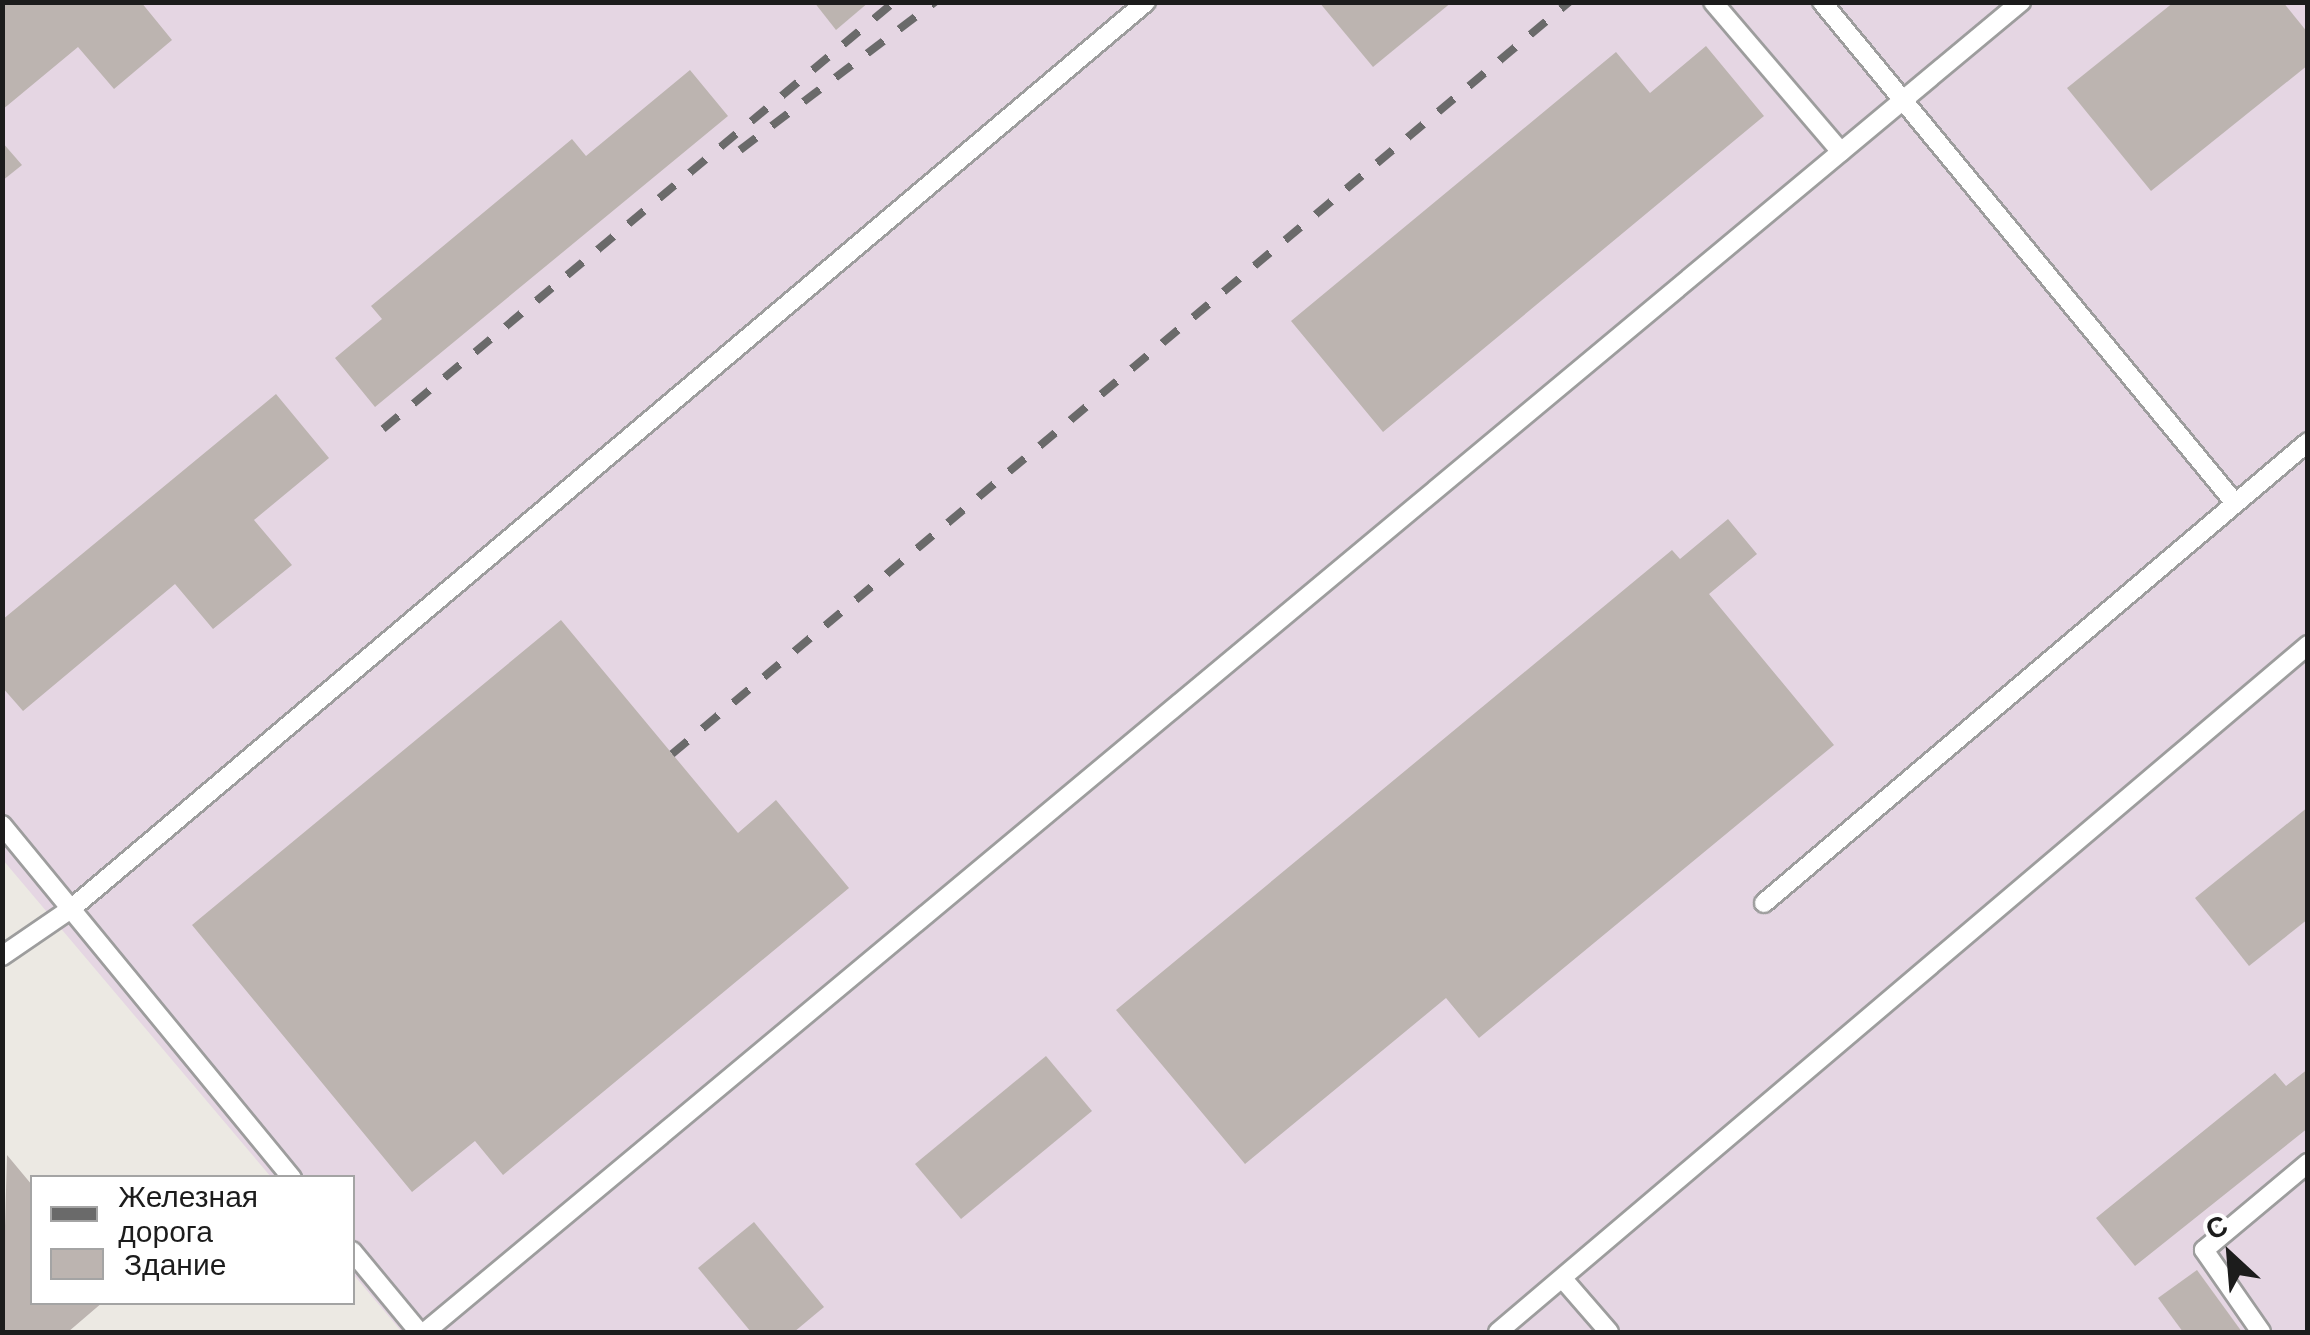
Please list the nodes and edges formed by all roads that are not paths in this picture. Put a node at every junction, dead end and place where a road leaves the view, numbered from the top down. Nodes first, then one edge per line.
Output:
1 (1146, 2) edge
2 (1713, 2) edge
3 (1822, 2) edge
4 (2021, 2) edge
5 (1902, 102) junction
6 (1841, 152) junction
7 (2308, 442) edge
8 (2236, 502) junction
9 (2308, 644) edge
10 (2, 825) edge
11 (1764, 903) dead end
12 (72, 908) junction
13 (2, 956) edge
14 (2308, 1163) edge
15 (290, 1175) edge
16 (355, 1254) edge
17 (1563, 1279) junction
18 (422, 1332) edge
19 (1498, 1332) edge
20 (1609, 1332) edge
21 (2261, 1332) edge

1 - 12 lane
2 - 6 lane
3 - 5 lane
4 - 5 lane
5 - 6 lane
5 - 8 lane
6 - 18 lane
7 - 8 lane
8 - 11 lane
9 - 17 lane
10 - 12 lane
12 - 13 lane
12 - 15 lane
14 - 21 lane
16 - 18 lane
17 - 19 lane
17 - 20 lane

